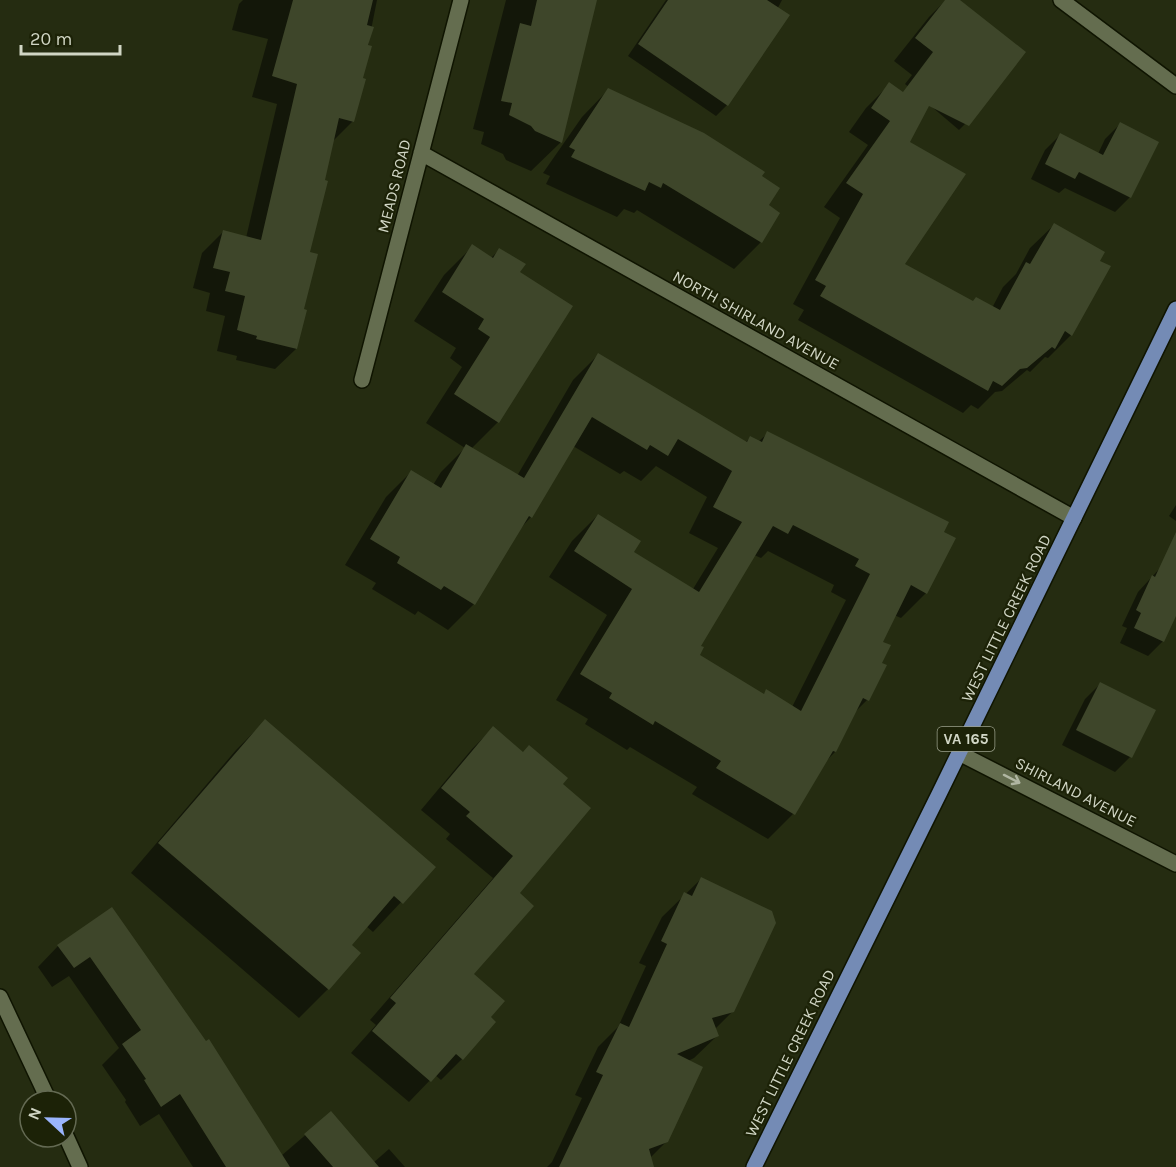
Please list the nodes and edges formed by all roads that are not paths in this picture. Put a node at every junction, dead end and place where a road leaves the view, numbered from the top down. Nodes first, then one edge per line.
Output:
1 (461, 0) edge
2 (1061, 0) edge
3 (1176, 86) edge
4 (421, 153) junction
5 (1176, 309) edge
6 (362, 380) dead end
7 (1074, 518) junction
8 (959, 753) junction
9 (1176, 864) edge
10 (0, 997) edge
11 (43, 1089) edge
12 (72, 1149) edge
13 (80, 1167) edge
14 (754, 1167) edge

1 - 4 street, MEADS ROAD
2 - 3 street
4 - 6 street, MEADS ROAD
4 - 7 street, NORTH SHIRLAND AVENUE
5 - 7 main road, WEST LITTLE CREEK ROAD / VA 165
7 - 8 main road, WEST LITTLE CREEK ROAD / VA 165
8 -> 9 street, SHIRLAND AVENUE
8 - 14 main road, WEST LITTLE CREEK ROAD / VA 165
10 - 11 street
12 - 13 street

